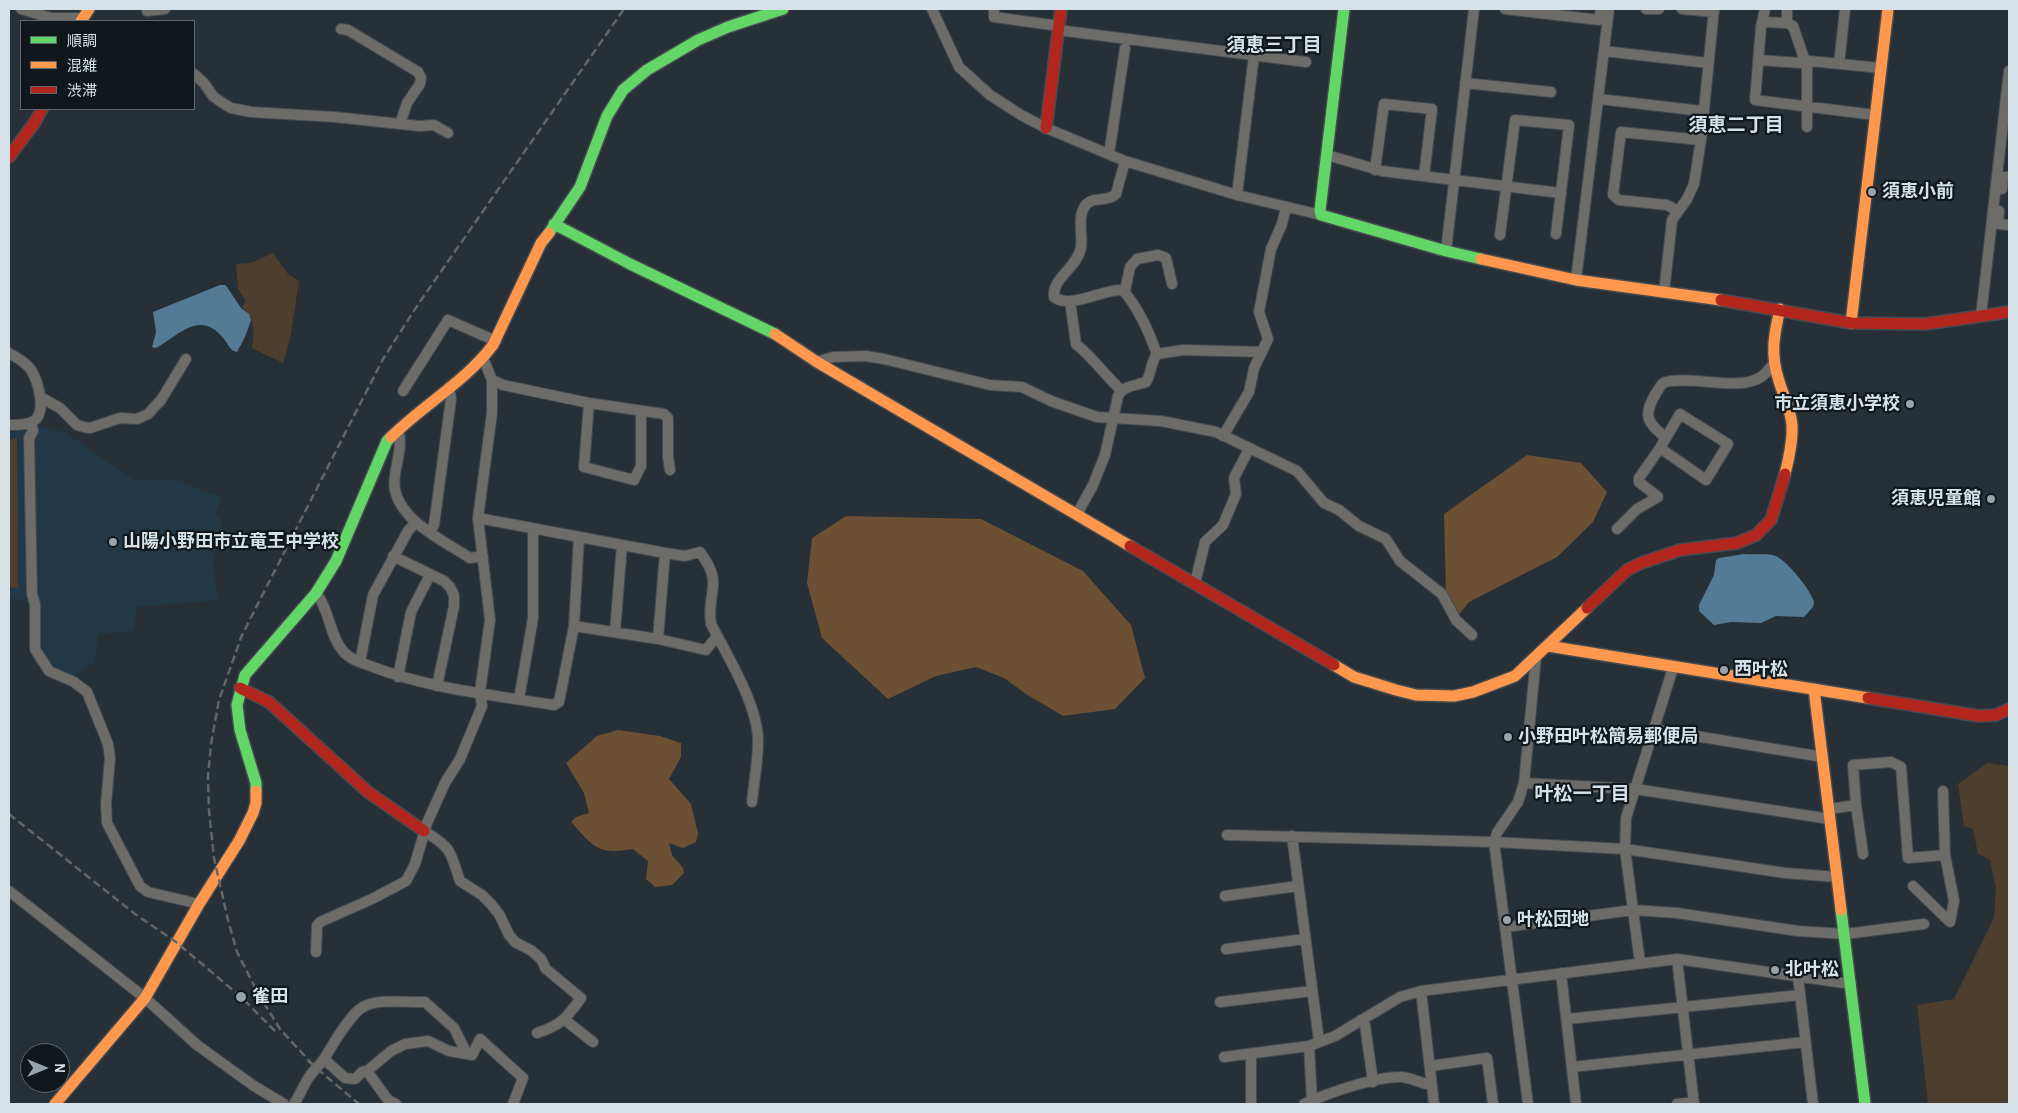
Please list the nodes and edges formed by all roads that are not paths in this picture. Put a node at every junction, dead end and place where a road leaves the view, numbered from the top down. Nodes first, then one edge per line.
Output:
1 (21, 9) edge
2 (165, 9) edge
3 (781, 9) edge
4 (932, 9) edge
5 (994, 9) edge
6 (1061, 9) edge
7 (1344, 9) edge
8 (1474, 9) edge
9 (1505, 9) edge
10 (1600, 9) edge
11 (1609, 9) edge
12 (1646, 9) edge
13 (1658, 9) edge
14 (1682, 9) edge
15 (1765, 9) edge
16 (1787, 9) edge
17 (1845, 9) edge
18 (1888, 9) edge
19 (146, 10) edge
20 (1714, 10) edge
21 (84, 16) edge
22 (1762, 22) junction
23 (1787, 23) junction
24 (1058, 28) junction
25 (341, 29) dead end
26 (1125, 48) dead end
27 (1604, 51) junction
28 (1254, 56) junction
29 (1758, 60) junction
30 (1306, 62) dead end
31 (1806, 62) junction
32 (1708, 63) junction
33 (1839, 64) junction
34 (1881, 68) junction
35 (2009, 71) edge
36 (195, 75) edge
37 (1465, 83) junction
38 (1552, 92) dead end
39 (1599, 98) junction
40 (1806, 106) junction
41 (41, 110) edge
42 (1702, 111) junction
43 (2007, 111) edge
44 (1875, 115) junction
45 (400, 124) junction
46 (1807, 127) dead end
47 (1046, 128) junction
48 (448, 132) dead end
49 (1700, 140) junction
50 (1109, 154) junction
51 (1327, 156) junction
52 (9, 158) edge
53 (1125, 161) junction
54 (1375, 170) junction
55 (1424, 176) junction
56 (2009, 177) edge
57 (1454, 180) junction
58 (1506, 187) junction
59 (1560, 193) junction
60 (1236, 194) junction
61 (1286, 206) junction
62 (1678, 211) junction
63 (1322, 215) junction
64 (554, 224) junction
65 (2009, 225) edge
66 (1556, 234) dead end
67 (1500, 235) dead end
68 (1446, 251) junction
69 (1576, 280) junction
70 (1172, 284) dead end
71 (1125, 291) junction
72 (1664, 293) junction
73 (1070, 301) junction
74 (1780, 309) junction
75 (2009, 312) edge
76 (1981, 316) junction
77 (1851, 323) junction
78 (496, 340) junction
79 (1262, 352) junction
80 (9, 353) edge
81 (1157, 354) junction
82 (483, 358) junction
83 (186, 359) dead end
84 (1080, 359) dead end
85 (817, 362) junction
86 (1774, 363) junction
87 (1104, 374) junction
88 (492, 380) junction
89 (449, 387) junction
90 (1121, 390) junction
91 (403, 391) dead end
92 (40, 396) junction
93 (589, 403) junction
94 (641, 412) junction
95 (1112, 419) junction
96 (32, 423) junction
97 (9, 425) edge
98 (398, 430) junction
99 (1223, 436) junction
100 (1665, 437) junction
101 (1660, 448) junction
102 (1250, 449) junction
103 (670, 470) dead end
104 (1077, 514) junction
105 (478, 518) junction
106 (416, 522) junction
107 (533, 528) junction
108 (1617, 529) dead end
109 (430, 531) junction
110 (579, 537) junction
111 (622, 546) junction
112 (666, 553) junction
113 (393, 556) junction
114 (483, 556) junction
115 (430, 574) junction
116 (1195, 583) junction
117 (316, 593) junction
118 (574, 626) junction
119 (615, 632) junction
120 (1472, 635) dead end
121 (717, 636) junction
122 (658, 639) junction
123 (1548, 646) junction
124 (1536, 657) junction
125 (360, 662) junction
126 (1673, 668) junction
127 (398, 677) junction
128 (438, 686) junction
129 (240, 688) junction
130 (1814, 689) junction
131 (480, 692) junction
132 (519, 699) junction
133 (2009, 709) edge
134 (1653, 729) junction
135 (1823, 757) junction
136 (1524, 783) junction
137 (1635, 789) junction
138 (1943, 791) dead end
139 (752, 802) dead end
140 (1856, 805) junction
141 (1830, 814) junction
142 (424, 830) junction
143 (1227, 835) dead end
144 (1292, 836) junction
145 (1494, 842) junction
146 (1625, 849) junction
147 (1863, 854) dead end
148 (1945, 855) junction
149 (1837, 877) junction
150 (1298, 886) junction
151 (1913, 886) dead end
152 (9, 891) edge
153 (1225, 896) dead end
154 (199, 904) junction
155 (1633, 910) junction
156 (1924, 924) dead end
157 (1505, 927) junction
158 (1845, 934) junction
159 (1306, 939) junction
160 (1226, 949) dead end
161 (316, 952) dead end
162 (1678, 959) junction
163 (1640, 963) junction
164 (1561, 973) junction
165 (1798, 977) junction
166 (1512, 979) junction
167 (1852, 984) junction
168 (1312, 991) junction
169 (1421, 991) junction
170 (1800, 995) junction
171 (145, 998) junction
172 (1220, 1002) dead end
173 (1683, 1007) junction
174 (1567, 1019) junction
175 (565, 1020) junction
176 (1361, 1020) junction
177 (537, 1033) dead end
178 (1319, 1041) junction
179 (593, 1042) dead end
180 (1806, 1042) junction
181 (1308, 1046) junction
182 (467, 1054) junction
183 (1251, 1054) junction
184 (1688, 1055) junction
185 (1224, 1057) dead end
186 (324, 1059) junction
187 (1430, 1066) junction
188 (1572, 1067) junction
189 (368, 1071) junction
190 (1373, 1082) junction
191 (1432, 1085) junction
192 (1308, 1102) edge
193 (1694, 1103) edge
194 (55, 1104) edge
195 (282, 1104) edge
196 (294, 1104) edge
197 (396, 1104) edge
198 (513, 1104) edge
199 (1251, 1104) edge
200 (1434, 1104) edge
201 (1493, 1104) edge
202 (1528, 1104) edge
203 (1576, 1104) edge
204 (1677, 1104) edge
205 (1812, 1104) edge
206 (1865, 1104) edge

1 - 21 street
2 - 19 street
3 - 64 street
4 - 47 street
5 - 24 street
6 - 24 street
7 - 51 street
8 - 37 street
9 - 10 street
11 - 27 street
12 - 13 street
14 - 20 street
15 - 22 street
16 - 23 street
17 - 33 street
18 - 34 street
20 - 32 street
22 - 23 street
22 - 29 street
23 - 31 street
24 - 28 street
24 - 47 street
25 - 45 street
26 - 50 street
27 - 32 street
27 - 39 street
28 - 30 street
28 - 60 street
29 - 31 street
29 - 40 street
31 - 33 street
31 - 40 street
32 - 42 street
33 - 34 street
34 - 44 street
35 - 43 street
36 - 45 street
37 - 38 street
37 - 57 street
39 - 42 street
39 - 69 street
40 - 44 street
40 - 46 street
41 - 52 street
42 - 49 street
43 - 76 street
44 - 77 street
45 - 48 street
47 - 50 street
49 - 62 street
49 - 62 street
50 - 53 street
51 - 54 street
51 - 63 street
53 - 60 street
53 - 73 street
54 - 55 street
54 - 55 street
55 - 57 street
56 - 65 street
57 - 58 street
57 - 68 street
58 - 59 street
58 - 59 street
58 - 67 street
59 - 66 street
60 - 61 street
61 - 63 street
61 - 79 street
62 - 72 street
63 - 68 street
64 - 78 street
64 - 85 street
68 - 69 street
69 - 72 street
70 - 71 street
71 - 73 street
71 - 81 street
72 - 74 street
73 - 87 street
74 - 77 street
74 - 86 street
75 - 76 street
76 - 77 street
78 - 82 street
78 - 91 street
79 - 81 street
79 - 99 street
80 - 92 street
81 - 90 street
82 - 88 street
82 - 89 street
83 - 92 street
84 - 87 street
85 - 95 street
85 - 104 street
86 - 100 street
86 - 123 street
87 - 90 street
88 - 93 street
88 - 105 street
89 - 98 street
89 - 109 street
90 - 95 street
92 - 96 street
93 - 94 street
93 - 94 street
94 - 103 street
95 - 99 street
95 - 104 street
96 - 97 street
96 - 154 street
98 - 106 street
98 - 117 street
99 - 102 street
100 - 101 street
100 - 101 street
101 - 108 street
102 - 116 street
102 - 120 street
104 - 116 street
105 - 107 street
105 - 114 street
106 - 109 street
106 - 113 street
107 - 110 street
107 - 132 street
109 - 114 street
110 - 111 street
110 - 118 street
111 - 112 street
111 - 119 street
112 - 121 street
112 - 122 street
113 - 115 street
113 - 125 street
114 - 131 street
115 - 127 street
115 - 128 street
116 - 124 street
117 - 125 street
117 - 129 street
118 - 119 street
118 - 132 street
119 - 122 street
121 - 122 street
121 - 139 street
123 - 124 street
123 - 126 street
124 - 136 street
125 - 127 street
126 - 130 street
126 - 134 street
127 - 128 street
128 - 131 street
129 - 142 street
129 - 154 street
130 - 133 street
130 - 135 street
131 - 132 street
131 - 142 street
134 - 135 street
134 - 137 street
135 - 141 street
136 - 137 street
136 - 145 street
137 - 141 street
137 - 146 street
138 - 148 street
140 - 141 street
140 - 147 street
140 - 148 street
141 - 149 street
142 - 161 street
142 - 175 street
143 - 144 street
144 - 145 street
144 - 150 street
145 - 146 street
145 - 157 street
146 - 149 street
146 - 155 street
148 - 151 street
149 - 158 street
150 - 153 street
150 - 159 street
152 - 171 street
154 - 171 street
155 - 157 street
155 - 158 street
155 - 163 street
156 - 158 street
157 - 166 street
158 - 167 street
159 - 160 street
159 - 168 street
162 - 163 street
162 - 165 street
162 - 173 street
163 - 164 street
164 - 166 street
164 - 174 street
165 - 167 street
165 - 170 street
166 - 169 street
166 - 202 street
167 - 206 street
168 - 172 street
168 - 178 street
169 - 176 street
169 - 187 street
170 - 173 street
170 - 180 street
171 - 194 street
171 - 195 street
173 - 174 street
173 - 184 street
174 - 188 street
175 - 177 street
175 - 179 street
176 - 178 street
176 - 190 street
178 - 181 street
180 - 184 street
180 - 205 street
181 - 183 street
181 - 192 street
182 - 186 street
182 - 189 street
182 - 198 street
183 - 185 street
183 - 199 street
184 - 188 street
184 - 193 street
186 - 189 street
186 - 196 street
187 - 191 street
187 - 201 street
188 - 203 street
189 - 197 street
190 - 191 street
190 - 192 street
191 - 200 street
193 - 204 street

